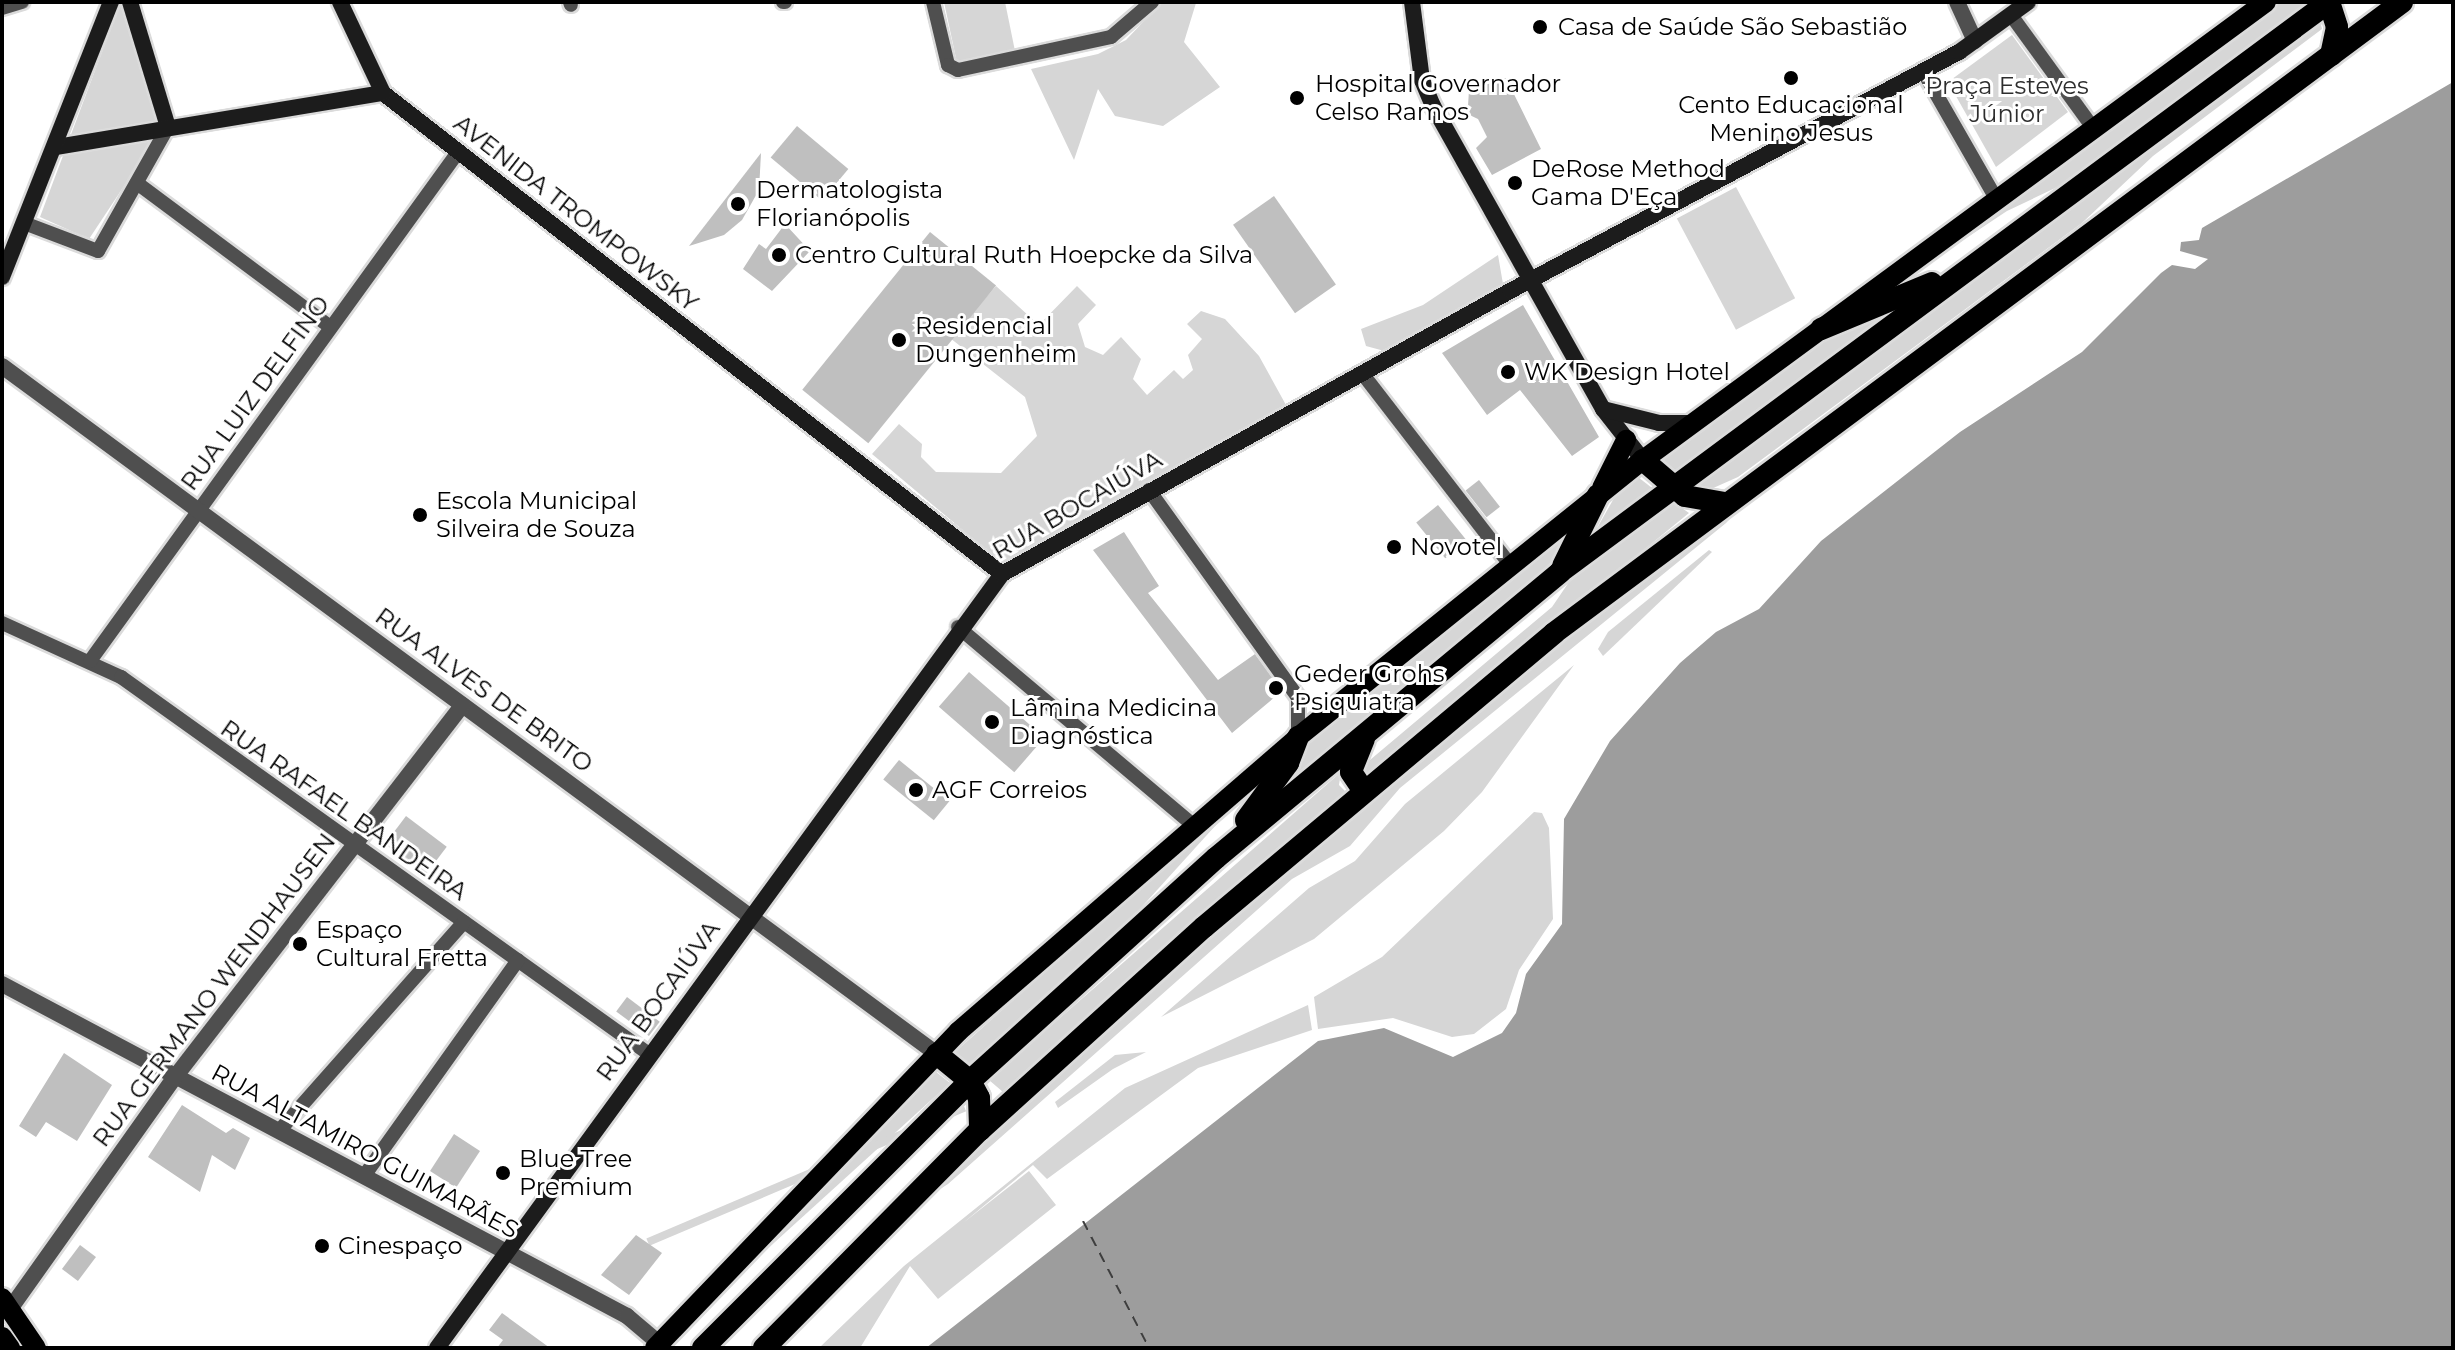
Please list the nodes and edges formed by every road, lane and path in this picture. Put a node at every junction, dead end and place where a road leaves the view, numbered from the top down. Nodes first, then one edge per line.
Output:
1 (22, 2) edge
2 (111, 2) edge
3 (130, 2) edge
4 (340, 2) edge
5 (933, 2) edge
6 (1152, 2) edge
7 (1412, 2) edge
8 (1957, 2) edge
9 (2028, 2) edge
10 (2266, 2) edge
11 (2402, 2) edge
12 (2, 8) edge
13 (2011, 15) junction
14 (1975, 41) junction
15 (2331, 55) junction
16 (1923, 71) junction
17 (383, 93) junction
18 (67, 118) junction
19 (168, 127) junction
20 (2093, 128) junction
21 (87, 142) junction
22 (56, 147) junction
23 (458, 152) junction
24 (137, 183) junction
25 (1997, 200) junction
26 (24, 223) junction
27 (1963, 270) junction
28 (2, 277) edge
29 (1531, 281) junction
30 (330, 327) junction
31 (1821, 329) junction
32 (2, 366) edge
33 (1362, 373) junction
34 (1603, 409) junction
35 (1693, 423) junction
36 (1626, 440) junction
37 (1643, 460) junction
38 (1670, 488) junction
39 (1149, 490) junction
40 (1598, 495) junction
41 (1723, 503) junction
42 (197, 509) junction
43 (1509, 563) junction
44 (1560, 572) junction
45 (1002, 574) junction
46 (2, 623) edge
47 (958, 627) junction
48 (90, 661) junction
49 (463, 705) junction
50 (1368, 731) junction
51 (1298, 737) junction
52 (1364, 791) junction
53 (1194, 826) junction
54 (355, 844) junction
55 (1216, 858) junction
56 (750, 915) junction
57 (464, 922) junction
58 (518, 960) junction
59 (2, 984) edge
60 (649, 1054) junction
61 (937, 1054) junction
62 (175, 1077) junction
63 (970, 1081) junction
64 (980, 1130) junction
65 (279, 1131) junction
66 (364, 1176) junction
67 (506, 1253) junction
68 (6, 1303) edge
69 (2, 1337) edge
70 (657, 1346) edge
71 (10, 1348) edge
72 (36, 1348) edge
73 (437, 1348) edge
74 (703, 1348) edge
75 (764, 1348) edge

1 - 12 street
2 - 18 main road
3 - 19 main road
4 - 17 main road
5 - 6 street
7 - 29 main road
8 - 14 street
9 - 13 main road, RUA BOCAIÚVA
10 - 20 main road
11 - 15 highway
13 - 14 main road, RUA BOCAIÚVA
13 - 20 street
14 - 16 main road, RUA BOCAIÚVA
15 - 27 highway
15 - 41 highway
16 - 25 street
16 - 29 main road, RUA BOCAIÚVA
17 - 19 main road
17 - 23 main road, AVENIDA TROMPOWSKY
18 - 21 main road
18 - 22 main road
19 - 21 main road
19 - 24 street
20 - 25 main road
21 - 22 main road
22 - 26 main road
23 - 30 street, RUA LUIZ DELFINO
23 - 45 main road, AVENIDA TROMPOWSKY
24 - 26 street
24 - 30 street
25 - 31 main road
26 - 28 main road
27 - 31 highway
27 - 38 highway
29 - 33 main road, RUA BOCAIÚVA
29 - 34 main road
30 - 42 street, RUA LUIZ DELFINO
31 - 35 main road
32 - 42 street, RUA ALVES DE BRITO
33 - 39 main road, RUA BOCAIÚVA
33 - 43 street
34 - 35 main road
34 - 36 main road
35 - 37 main road
36 - 37 main road
36 - 40 main road
37 - 38 highway
37 - 40 main road
38 - 41 highway
38 - 44 highway
39 - 45 main road, RUA BOCAIÚVA
39 - 51 street
40 - 43 main road
40 - 44 highway
41 - 52 highway
42 - 48 street, RUA LUIZ DELFINO
42 - 49 street, RUA ALVES DE BRITO
43 - 51 main road
44 - 50 highway
45 - 47 main road, RUA BOCAIÚVA
46 - 48 street, RUA RAFAEL BANDEIRA
47 - 53 street
47 - 56 main road, RUA BOCAIÚVA
48 - 54 street, RUA RAFAEL BANDEIRA
49 - 54 street, RUA GERMANO WENDHAUSEN
49 - 56 street, RUA ALVES DE BRITO
50 - 52 highway
50 - 55 highway
51 - 53 main road
51 - 55 highway
52 - 64 highway
53 - 61 main road
54 - 57 street, RUA RAFAEL BANDEIRA
54 - 62 street, RUA GERMANO WENDHAUSEN
55 - 63 highway
56 - 60 main road, RUA BOCAIÚVA
56 - 61 street, RUA ALVES DE BRITO
57 - 58 street, RUA RAFAEL BANDEIRA
57 - 65 street
58 - 60 street, RUA RAFAEL BANDEIRA
58 - 66 street
59 - 62 street, RUA ALTAMIRO GUIMARÃES
60 - 67 main road, RUA BOCAIÚVA
61 - 63 highway
61 - 70 main road
62 - 65 street, RUA ALTAMIRO GUIMARÃES
62 - 68 street, RUA GERMANO WENDHAUSEN
63 - 64 highway
63 - 74 highway
64 - 75 highway
65 - 66 street, RUA ALTAMIRO GUIMARÃES
66 - 67 street, RUA ALTAMIRO GUIMARÃES
67 - 70 street, RUA ALTAMIRO GUIMARÃES
67 - 73 main road, RUA BOCAIÚVA
68 - 72 main road
69 - 71 main road

